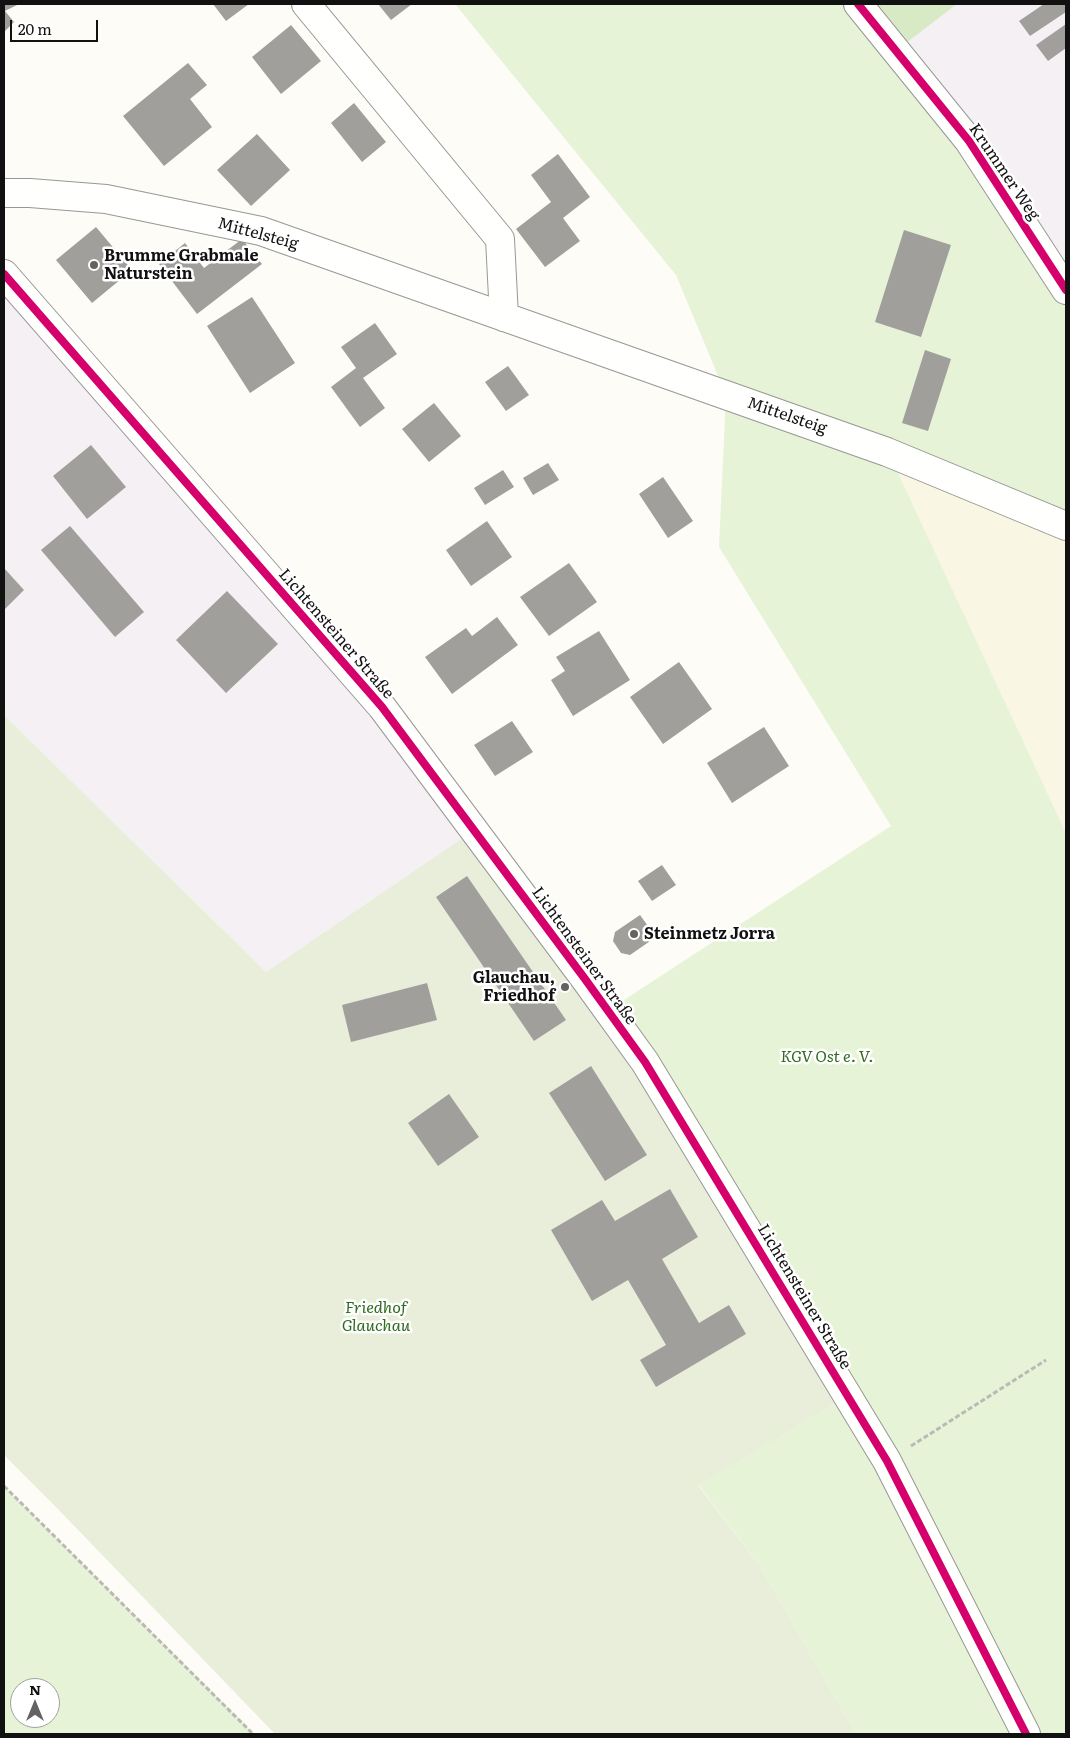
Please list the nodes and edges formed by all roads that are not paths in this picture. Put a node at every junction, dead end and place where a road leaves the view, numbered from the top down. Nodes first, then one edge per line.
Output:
1 (306, 4) edge
2 (858, 4) edge
3 (4, 193) edge
4 (4, 274) edge
5 (1066, 290) edge
6 (504, 316) junction
7 (1066, 526) edge
8 (1026, 1734) edge

1 - 6 street
2 - 5 street, Krummer Weg
3 - 6 street, Mittelsteig
4 - 8 street, Lichtensteiner Straße
6 - 7 street, Mittelsteig

